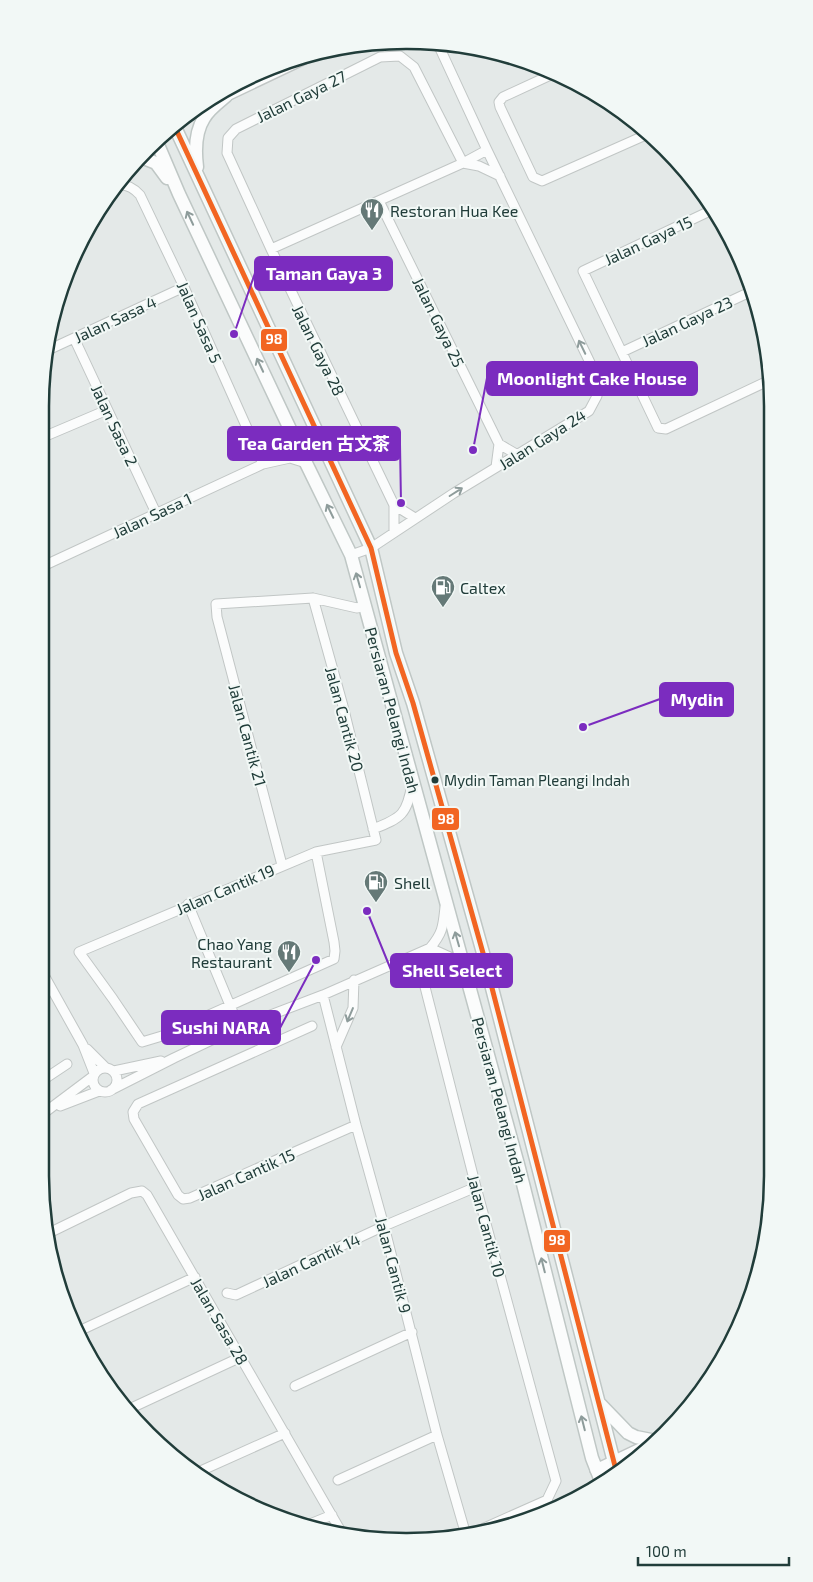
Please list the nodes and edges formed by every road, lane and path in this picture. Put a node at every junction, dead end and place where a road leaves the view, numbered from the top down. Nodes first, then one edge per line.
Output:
1 (440, 51) edge
2 (544, 77) edge
3 (211, 107) edge
4 (178, 133) edge
5 (641, 137) edge
6 (228, 138) joint
7 (160, 149) edge
8 (487, 150) junction
9 (149, 160) edge
10 (463, 164) junction
11 (500, 176) junction
12 (198, 177) junction
13 (126, 186) edge
14 (179, 194) junction
15 (379, 201) junction
16 (707, 213) edge
17 (271, 249) junction
18 (184, 287) junction
19 (746, 294) edge
20 (74, 338) junction
21 (54, 347) edge
22 (622, 352) junction
23 (763, 383) edge
24 (107, 410) junction
25 (288, 424) junction
26 (49, 435) edge
27 (499, 444) junction
28 (516, 454) junction
29 (306, 463) junction
30 (263, 464) junction
31 (496, 467) junction
32 (394, 505) junction
33 (156, 513) junction
34 (415, 518) junction
35 (394, 532) junction
36 (372, 548) junction
37 (351, 555) junction
38 (49, 563) edge
39 (312, 598) junction
40 (366, 606) junction
41 (412, 780) junction
42 (374, 829) junction
43 (376, 840) joint
44 (316, 852) junction
45 (282, 865) junction
46 (445, 900) junction
47 (188, 904) junction
48 (430, 948) junction
49 (417, 974) dead end
50 (354, 980) junction
51 (49, 984) edge
52 (470, 985) junction
53 (323, 995) junction
54 (230, 1006) junction
55 (312, 1026) dead end
56 (239, 1027) junction
57 (84, 1045) junction
58 (336, 1047) junction
59 (174, 1058) junction
60 (67, 1064) dead end
61 (110, 1070) junction
62 (93, 1075) junction
63 (49, 1076) edge
64 (112, 1090) junction
65 (99, 1091) junction
66 (50, 1110) joint
67 (356, 1125) junction
68 (476, 1187) junction
69 (384, 1226) junction
70 (54, 1231) edge
71 (195, 1277) junction
72 (228, 1293) dead end
73 (84, 1329) edge
74 (412, 1332) junction
75 (241, 1357) junction
76 (295, 1386) dead end
77 (599, 1403) junction
78 (134, 1407) edge
79 (285, 1433) junction
80 (437, 1435) junction
81 (647, 1440) edge
82 (615, 1466) edge
83 (613, 1467) edge
84 (203, 1470) edge
85 (598, 1476) edge
86 (338, 1480) dead end
87 (332, 1515) junction
88 (502, 1520) edge
89 (317, 1522) edge
90 (338, 1526) edge
91 (464, 1528) edge

1 - 8 street, Jalan Gaya 24
2 - 5 street
3 - 12 main road
4 - 12 main road, Persiaran Pelangi Indah
6 - 10 street, Jalan Gaya 27
6 - 17 street, Jalan Gaya 28
7 - 14 main road, Persiaran Pelangi Indah
8 - 10 street
8 - 11 street, Jalan Gaya 24
9 - 14 main road
10 - 11 street
10 - 15 street
28 -> 11 street, Jalan Gaya 24
12 - 36 main road, Persiaran Pelangi Indah
13 - 18 street, Jalan Sasa 5
25 -> 14 main road, Persiaran Pelangi Indah
15 - 17 street
15 - 27 street, Jalan Gaya 25
16 - 22 street, Jalan Gaya 15
17 - 32 street, Jalan Gaya 28
18 - 20 street, Jalan Sasa 4
18 - 30 street, Jalan Sasa 5
19 - 22 street, Jalan Gaya 23
20 - 21 street, Jalan Sasa 4
20 - 24 street, Jalan Sasa 2
22 - 23 street
24 - 26 street
24 - 33 street, Jalan Sasa 2
25 - 29 main road, Persiaran Pelangi Indah
25 - 30 street, Jalan Sasa 1
27 - 28 street
27 - 31 street
28 - 31 street, Jalan Gaya 24
29 - 30 street, Jalan Sasa 1
37 -> 29 main road, Persiaran Pelangi Indah
30 - 33 street, Jalan Sasa 1
34 -> 31 street, Jalan Gaya 24
32 - 34 street
32 - 35 street, Jalan Gaya 28
33 - 38 street, Jalan Sasa 1
34 - 35 street, Jalan Gaya 24
35 - 36 street, Jalan Gaya 24
36 - 37 street, Jalan Gaya 24
36 - 77 main road, Persiaran Pelangi Indah
40 -> 37 main road, Persiaran Pelangi Indah
39 - 40 street
39 - 42 street, Jalan Cantik 20
39 - 45 street, Jalan Cantik 21
40 - 41 main road, Persiaran Pelangi Indah
41 - 42 street
41 - 46 main road, Persiaran Pelangi Indah
42 - 43 street, Jalan Cantik 20
43 - 44 street, Jalan Cantik 19
44 - 45 street, Jalan Cantik 19
44 - 54 street
45 - 47 street, Jalan Cantik 19
46 - 48 street
52 -> 46 main road, Persiaran Pelangi Indah
47 - 54 street
47 - 54 street, Jalan Cantik 19
48 - 50 street
48 - 52 street
49 - 68 street, Jalan Cantik 10
50 - 53 street
50 -> 58 street
51 - 57 street
85 -> 52 main road, Persiaran Pelangi Indah
53 - 56 street
53 - 58 street, Jalan Cantik 9
54 - 56 street
55 - 67 street, Jalan Cantik 15
56 - 59 street
57 - 61 street
57 - 62 street
58 - 67 street, Jalan Cantik 9
59 - 61 street
59 - 64 street
60 - 63 street
61 - 62 street
61 - 64 street
62 - 65 street
62 - 66 street
64 - 65 street
65 - 66 street
67 - 69 street, Jalan Cantik 9
68 - 69 street, Jalan Cantik 14
68 - 88 street, Jalan Cantik 10
69 - 72 street, Jalan Cantik 14
69 - 74 street, Jalan Cantik 9
70 - 71 street, Jalan Sasa 28
71 - 73 street
71 - 75 street, Jalan Sasa 28
74 - 76 street
74 - 80 street, Jalan Cantik 9
75 - 78 street
75 - 79 street, Jalan Sasa 28
77 - 81 main road
77 - 82 main road, Persiaran Pelangi Indah
79 - 84 street
79 - 87 street, Jalan Sasa 28
80 - 86 street
80 - 91 street, Jalan Cantik 9
83 - 85 street
87 - 89 street
87 - 90 street, Jalan Sasa 28

